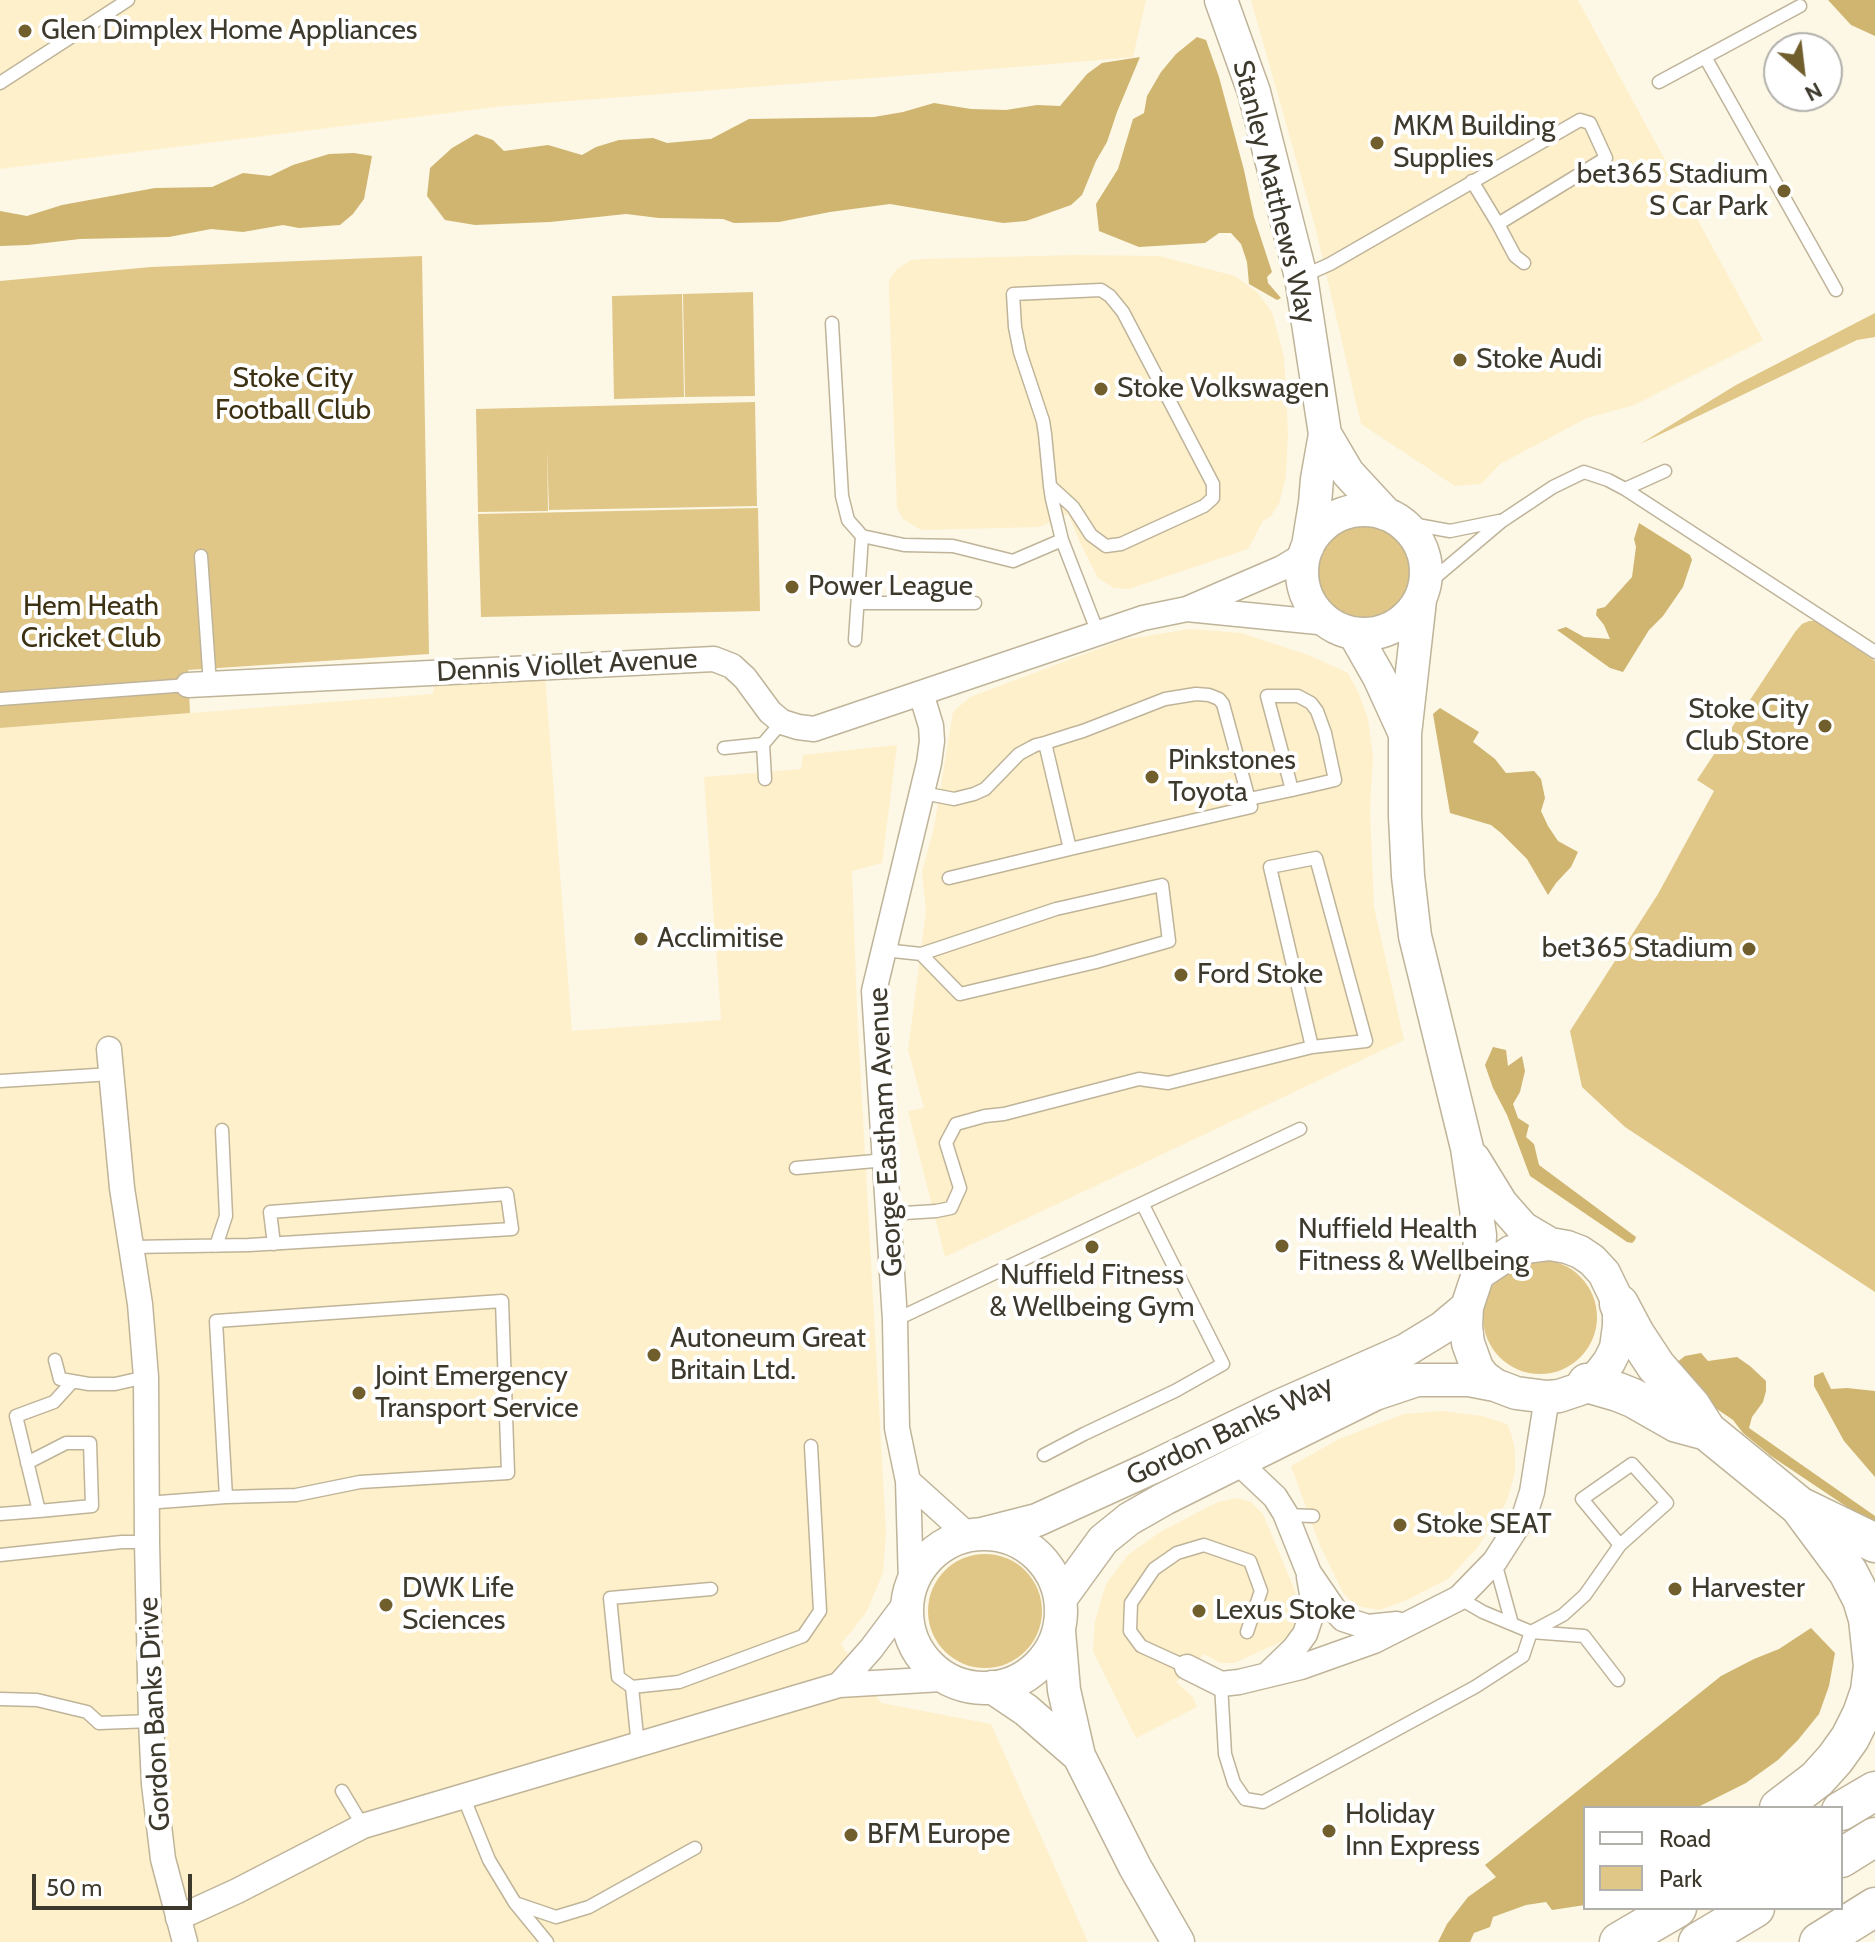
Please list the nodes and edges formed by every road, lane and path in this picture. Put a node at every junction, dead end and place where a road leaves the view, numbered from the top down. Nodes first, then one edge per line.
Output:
1 (128, 0) edge
2 (1222, 0) edge
3 (1800, 6) dead end
4 (1705, 57) junction
5 (1659, 82) dead end
6 (0, 83) edge
7 (1472, 181) junction
8 (1498, 224) junction
9 (1524, 263) dead end
10 (1301, 277) junction
11 (1836, 290) dead end
12 (832, 323) dead end
13 (1325, 434) junction
14 (1665, 471) dead end
15 (1050, 486) junction
16 (1625, 489) junction
17 (1393, 518) junction
18 (1502, 521) junction
19 (862, 536) junction
20 (1062, 540) junction
21 (1306, 550) junction
22 (201, 556) dead end
23 (1423, 593) junction
24 (858, 603) junction
25 (975, 603) dead end
26 (1187, 609) junction
27 (1341, 628) junction
28 (1098, 633) junction
29 (855, 640) dead end
30 (1875, 652) edge
31 (199, 685) junction
32 (921, 693) junction
33 (0, 699) edge
34 (782, 722) junction
35 (1405, 734) junction
36 (1045, 743) junction
37 (763, 744) junction
38 (724, 748) dead end
39 (765, 779) dead end
40 (1292, 790) junction
41 (923, 793) junction
42 (1249, 799) junction
43 (1070, 849) junction
44 (949, 878) dead end
45 (884, 950) junction
46 (921, 954) junction
47 (1312, 1047) junction
48 (109, 1049) dead end
49 (112, 1074) junction
50 (0, 1081) edge
51 (1300, 1129) dead end
52 (222, 1130) dead end
53 (1467, 1148) junction
54 (886, 1160) junction
55 (796, 1168) dead end
56 (1143, 1205) junction
57 (889, 1214) junction
58 (274, 1244) junction
59 (1550, 1244) junction
60 (216, 1246) junction
61 (131, 1247) junction
62 (1478, 1274) junction
63 (1619, 1304) junction
64 (1467, 1307) junction
65 (895, 1320) junction
66 (55, 1360) dead end
67 (146, 1377) junction
68 (73, 1381) junction
69 (1587, 1383) junction
70 (1495, 1385) junction
71 (1547, 1397) junction
72 (1707, 1431) junction
73 (811, 1446) dead end
74 (1044, 1455) dead end
75 (1238, 1462) junction
76 (27, 1463) junction
77 (908, 1481) junction
78 (226, 1497) junction
79 (146, 1503) junction
80 (1799, 1506) junction
81 (39, 1511) junction
82 (0, 1514) edge
83 (1286, 1515) junction
84 (1313, 1516) dead end
85 (976, 1535) junction
86 (147, 1542) junction
87 (1875, 1543) edge
88 (1620, 1545) junction
89 (0, 1555) edge
90 (1495, 1561) junction
91 (1309, 1573) junction
92 (711, 1589) dead end
93 (908, 1594) junction
94 (1061, 1598) junction
95 (1459, 1598) junction
96 (1408, 1623) junction
97 (1512, 1624) junction
98 (1059, 1631) junction
99 (1247, 1632) dead end
100 (1531, 1632) junction
101 (1187, 1667) joint
102 (1268, 1674) junction
103 (942, 1679) junction
104 (1618, 1680) dead end
105 (1221, 1684) junction
106 (839, 1685) junction
107 (632, 1687) junction
108 (992, 1687) junction
109 (0, 1699) edge
110 (151, 1721) junction
111 (638, 1746) junction
112 (1079, 1756) junction
113 (342, 1791) dead end
114 (1875, 1791) edge
115 (463, 1796) junction
116 (1782, 1806) edge
117 (1843, 1810) edge
118 (363, 1826) junction
119 (1875, 1837) edge
120 (695, 1848) dead end
121 (1843, 1857) edge
122 (515, 1903) junction
123 (1875, 1907) edge
124 (1638, 1910) edge
125 (1674, 1910) edge
126 (1752, 1910) edge
127 (178, 1918) junction
128 (185, 1942) edge
129 (547, 1942) edge
130 (1178, 1942) edge
131 (1590, 1942) edge
132 (1619, 1942) edge
133 (1698, 1942) edge
134 (1819, 1942) edge

1 - 6 lane
2 - 10 main road, Stanley Matthews Way
3 - 4 lane
4 - 5 lane
4 - 11 lane
7 - 8 lane
7 - 8 lane
7 - 10 lane
8 - 9 lane
10 - 13 main road, Stanley Matthews Way
12 - 19 lane
13 - 17 main road, Stanley Matthews Way
13 - 21 main road, Stanley Matthews Way
14 - 16 lane
15 - 15 lane
15 - 20 lane
16 - 18 lane
16 - 30 lane
17 - 18 lane
17 - 21 main road
17 - 23 main road
18 - 23 lane
19 - 20 lane
19 - 24 lane
20 - 28 lane
21 - 26 street
21 - 27 main road
22 - 31 lane
23 - 27 main road
23 - 35 main road
24 - 25 lane
24 - 29 lane
26 - 27 street
26 - 28 street
27 - 35 main road
28 - 32 street
31 - 33 lane
31 - 34 street, Dennis Viollet Avenue
32 - 34 street
32 - 41 street, George Eastham Avenue
34 - 37 lane
35 - 53 main road
36 - 41 lane
36 - 42 lane
36 - 43 lane
37 - 38 lane
37 - 39 lane
40 - 40 lane
40 - 42 lane
41 - 45 street, George Eastham Avenue
42 - 43 lane
43 - 44 lane
45 - 46 lane
45 - 54 street, George Eastham Avenue
46 - 46 lane
47 - 47 lane
47 - 57 lane
48 - 49 street, Gordon Banks Drive
49 - 50 lane
49 - 61 street, Gordon Banks Drive
51 - 56 lane
52 - 60 lane
53 - 59 main road
53 - 62 main road
54 - 55 lane
54 - 57 street, George Eastham Avenue
56 - 65 lane
56 - 74 lane
57 - 65 street, George Eastham Avenue
58 - 58 lane
58 - 60 lane
59 - 62 main road
59 - 63 main road
60 - 61 lane
61 - 67 street, Gordon Banks Drive
62 - 64 main road
63 - 69 main road
63 - 72 highway
64 - 70 main road
64 - 85 main road, Gordon Banks Way
65 - 77 street, George Eastham Avenue
66 - 68 lane
67 - 68 lane
67 - 79 street, Gordon Banks Drive
68 - 76 lane
69 - 71 main road
69 - 72 highway
70 - 71 main road
70 - 75 main road, Gordon Banks Way
71 - 90 street
72 - 80 highway
73 - 107 lane
75 - 83 street
75 - 94 main road, Gordon Banks Way
76 - 81 lane
76 - 81 lane
77 - 85 street
77 - 93 street, George Eastham Avenue
78 - 78 lane
78 - 79 lane
79 - 86 street, Gordon Banks Drive
80 - 87 highway
80 - 116 highway
81 - 82 lane
83 - 84 lane
83 - 91 street
85 - 93 main road
85 - 94 main road
86 - 89 lane
86 - 110 street, Gordon Banks Drive
88 - 88 lane
88 - 100 lane
90 - 95 street
90 - 97 lane
91 - 96 street
91 - 102 street
92 - 107 lane
93 - 103 main road
93 - 106 street
94 - 98 main road
95 - 96 street
95 - 97 lane
96 - 102 street
97 - 100 lane
98 - 108 main road
98 - 112 main road
99 - 101 lane
100 - 104 lane
100 - 105 lane
101 - 105 street
102 - 105 street
103 - 106 street
103 - 108 main road
106 - 111 street
107 - 111 lane
108 - 112 main road
109 - 110 lane
110 - 127 street, Gordon Banks Drive
111 - 115 street
112 - 130 main road
113 - 118 lane
114 - 117 highway
115 - 118 street
115 - 122 lane
118 - 127 street
119 - 121 highway
120 - 122 lane
122 - 129 lane
123 - 134 highway
124 - 131 highway
125 - 132 highway
126 - 133 highway
127 - 128 street, Gordon Banks Drive

